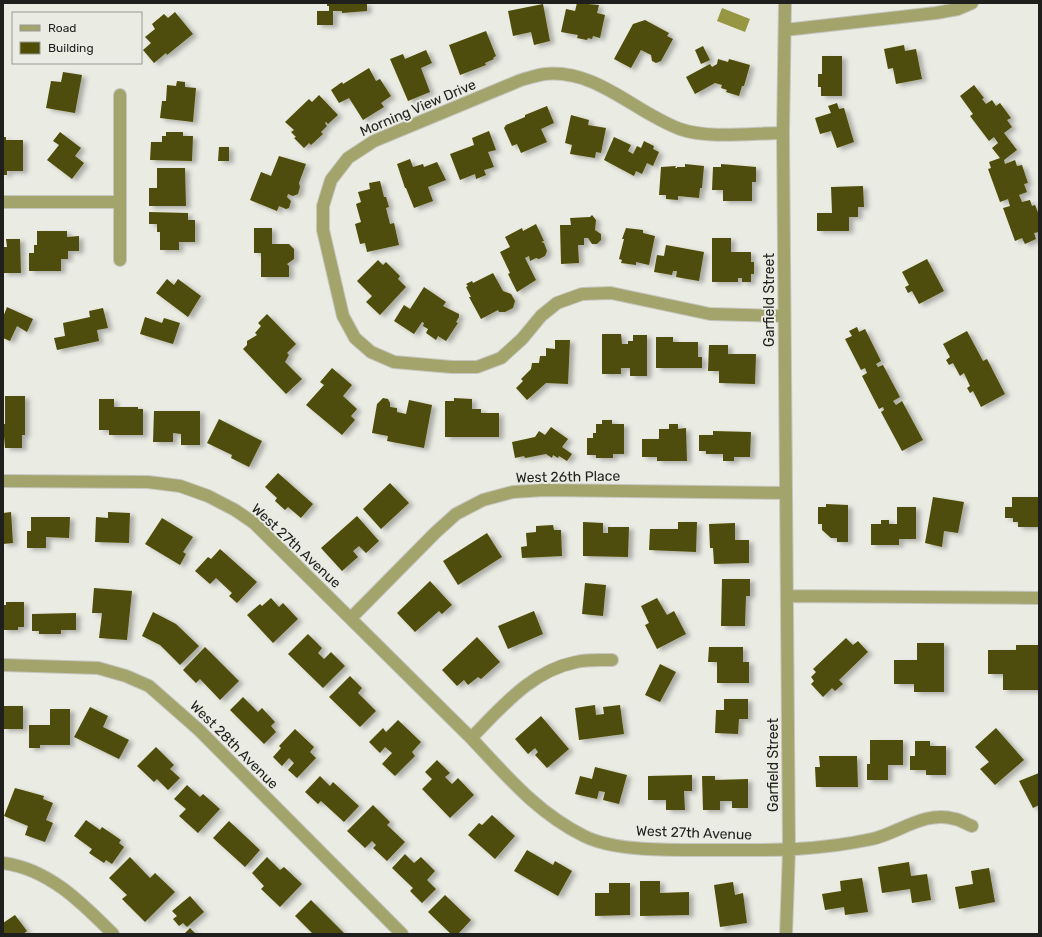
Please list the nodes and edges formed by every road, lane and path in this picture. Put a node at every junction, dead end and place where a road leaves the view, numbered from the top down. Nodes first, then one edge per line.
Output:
1 (785, 3) edge
2 (972, 3) edge
3 (785, 30) junction
4 (120, 95) dead end
5 (783, 133) junction
6 (3, 202) edge
7 (119, 202) junction
8 (120, 260) dead end
9 (784, 316) junction
10 (3, 481) edge
11 (786, 493) junction
12 (787, 596) junction
13 (1039, 598) edge
14 (351, 618) junction
15 (612, 660) dead end
16 (3, 665) edge
17 (471, 738) junction
18 (972, 826) dead end
19 (788, 850) junction
20 (3, 863) edge
21 (113, 934) edge
22 (402, 934) edge
23 (786, 934) edge

1 - 3 street, Garfield Street
2 - 3 street
3 - 5 street, Garfield Street
4 - 7 street
5 - 9 street, Garfield Street
5 - 9 street, Morning View Drive
6 - 7 street
7 - 8 street
9 - 11 street, Garfield Street
10 - 14 street, West 27th Avenue
11 - 12 street, Garfield Street
11 - 14 street, West 26th Place
12 - 13 street
12 - 19 street, Garfield Street
14 - 17 street, West 27th Avenue
15 - 17 street
16 - 22 street, West 28th Avenue
17 - 19 street, West 27th Avenue
18 - 19 street, West 27th Avenue
19 - 23 street, Garfield Street
20 - 21 street

